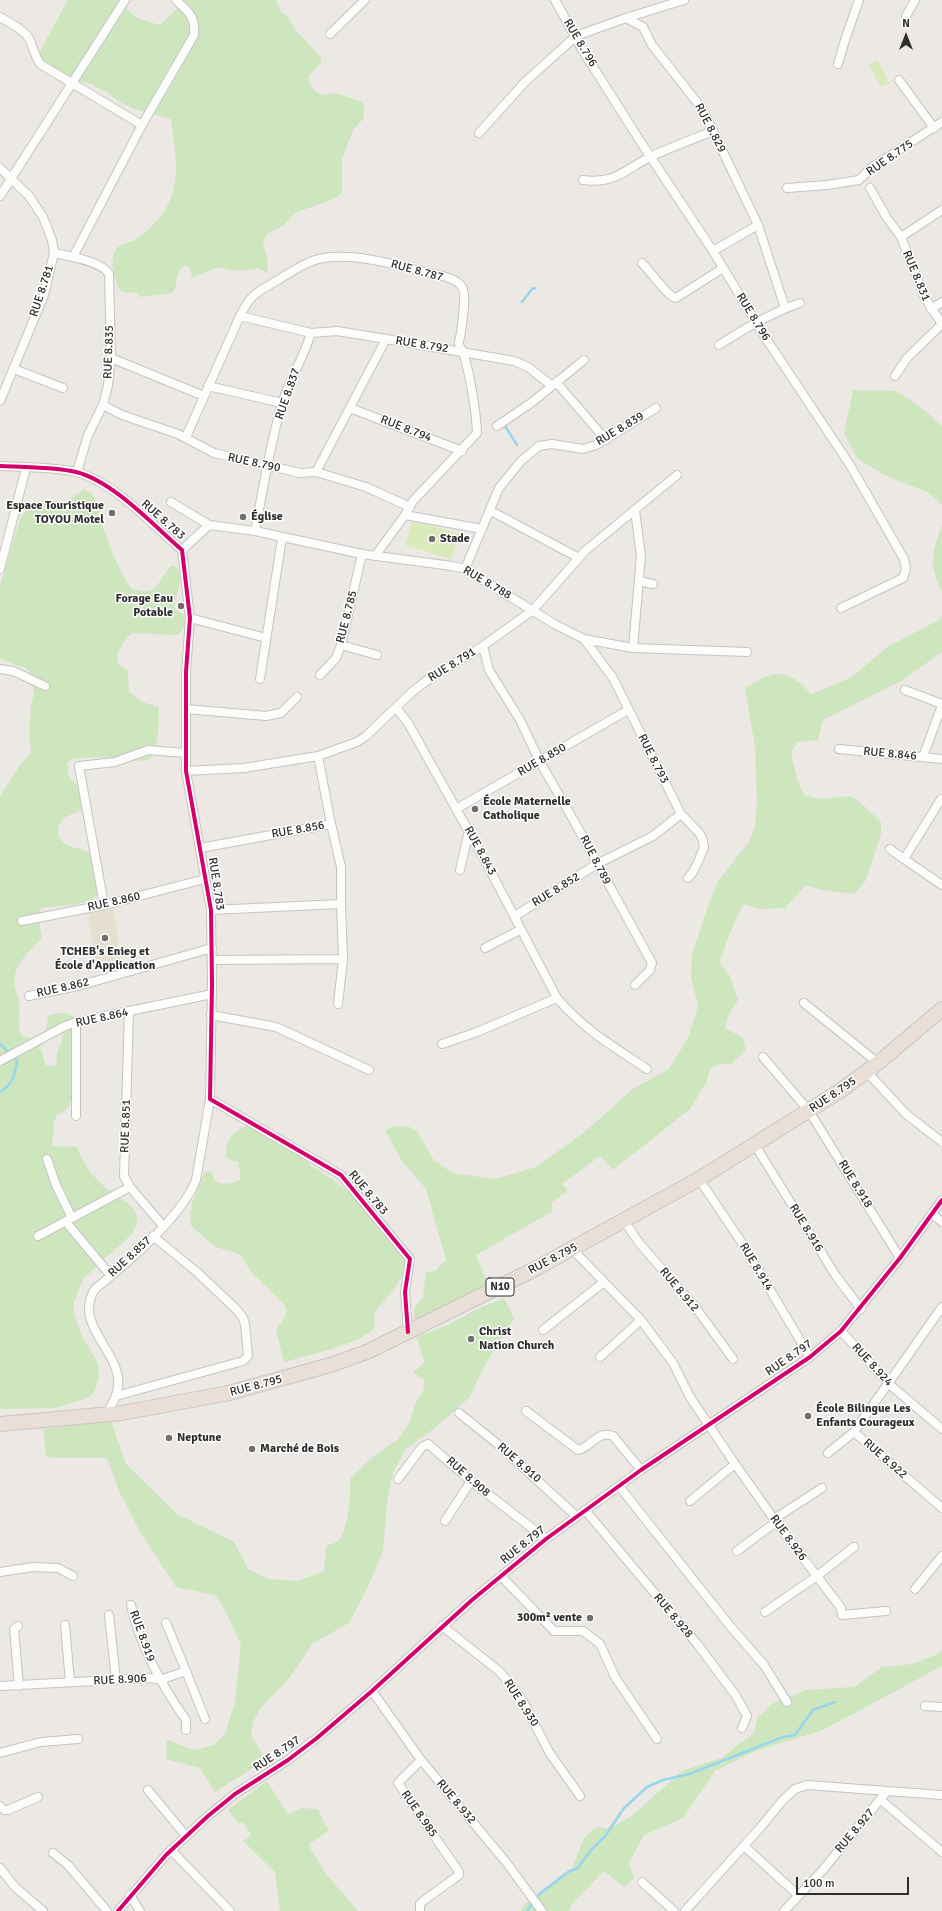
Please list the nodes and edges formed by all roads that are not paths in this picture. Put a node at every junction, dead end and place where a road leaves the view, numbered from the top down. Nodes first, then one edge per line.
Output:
1 (125, 0) edge
2 (176, 0) edge
3 (365, 0) edge
4 (555, 0) edge
5 (684, 0) edge
6 (859, 0) edge
7 (915, 0) edge
8 (906, 16) dead end
9 (0, 17) edge
10 (626, 18) junction
11 (330, 34) dead end
12 (576, 36) junction
13 (838, 64) dead end
14 (900, 80) dead end
15 (72, 84) junction
16 (942, 122) edge
17 (142, 125) junction
18 (934, 128) junction
19 (713, 130) junction
20 (479, 133) dead end
21 (651, 157) junction
22 (0, 168) edge
23 (11, 179) junction
24 (584, 180) dead end
25 (786, 188) dead end
26 (870, 188) dead end
27 (0, 196) edge
28 (942, 210) edge
29 (758, 225) junction
30 (901, 237) junction
31 (713, 251) junction
32 (54, 253) junction
33 (73, 257) junction
34 (642, 263) dead end
35 (723, 268) junction
36 (942, 302) edge
37 (800, 303) dead end
38 (785, 308) junction
39 (931, 309) junction
40 (240, 316) junction
41 (756, 324) junction
42 (942, 324) edge
43 (311, 333) junction
44 (386, 339) junction
45 (719, 345) dead end
46 (463, 351) junction
47 (111, 358) junction
48 (584, 360) dead end
49 (14, 369) junction
50 (895, 376) dead end
51 (554, 384) junction
52 (208, 386) junction
53 (63, 388) dead end
54 (204, 396) junction
55 (0, 401) edge
56 (282, 403) junction
57 (103, 405) junction
58 (350, 408) junction
59 (656, 408) dead end
60 (497, 426) dead end
61 (186, 437) junction
62 (606, 440) junction
63 (462, 451) junction
64 (0, 466) edge
65 (267, 466) junction
66 (26, 468) junction
67 (76, 472) junction
68 (316, 472) junction
69 (677, 475) dead end
70 (171, 502) dead end
71 (410, 507) junction
72 (635, 510) junction
73 (491, 511) junction
74 (405, 515) junction
75 (209, 525) junction
76 (482, 529) junction
77 (255, 531) junction
78 (282, 538) junction
79 (182, 550) junction
80 (362, 554) junction
81 (375, 556) junction
82 (579, 558) junction
83 (0, 564) edge
84 (465, 569) junction
85 (639, 581) junction
86 (653, 584) dead end
87 (841, 608) dead end
88 (533, 610) junction
89 (190, 618) junction
90 (266, 638) junction
91 (584, 640) junction
92 (341, 645) junction
93 (483, 646) junction
94 (633, 648) junction
95 (747, 652) dead end
96 (377, 655) dead end
97 (0, 669) edge
98 (320, 674) dead end
99 (260, 679) dead end
100 (45, 686) dead end
101 (905, 690) dead end
102 (297, 697) dead end
103 (942, 704) edge
104 (186, 709) junction
105 (397, 709) junction
106 (628, 710) junction
107 (839, 749) dead end
108 (185, 753) junction
109 (318, 756) junction
110 (923, 757) junction
111 (942, 759) edge
112 (540, 762) junction
113 (186, 771) junction
114 (941, 799) edge
115 (456, 809) junction
116 (681, 814) junction
117 (330, 824) junction
118 (469, 831) junction
119 (200, 848) junction
120 (890, 849) dead end
121 (904, 859) junction
122 (597, 864) junction
123 (460, 870) dead end
124 (688, 878) dead end
125 (205, 879) junction
126 (942, 885) edge
127 (341, 904) junction
128 (104, 905) junction
129 (211, 910) junction
130 (515, 916) junction
131 (22, 921) dead end
132 (520, 930) junction
133 (212, 948) junction
134 (485, 948) dead end
135 (343, 959) junction
136 (212, 960) junction
137 (634, 986) dead end
138 (212, 994) junction
139 (30, 996) dead end
140 (557, 998) junction
141 (804, 1003) dead end
142 (338, 1004) dead end
143 (942, 1008) edge
144 (129, 1012) junction
145 (211, 1015) junction
146 (76, 1022) junction
147 (442, 1044) dead end
148 (763, 1057) dead end
149 (0, 1062) edge
150 (872, 1067) junction
151 (648, 1069) dead end
152 (369, 1070) dead end
153 (210, 1099) junction
154 (809, 1111) junction
155 (76, 1116) dead end
156 (942, 1142) edge
157 (755, 1145) junction
158 (47, 1159) dead end
159 (699, 1179) junction
160 (130, 1188) junction
161 (942, 1200) edge
162 (932, 1214) junction
163 (69, 1220) junction
164 (624, 1221) junction
165 (942, 1222) edge
166 (163, 1226) junction
167 (38, 1236) dead end
168 (153, 1236) junction
169 (572, 1249) junction
170 (900, 1258) junction
171 (112, 1276) junction
172 (604, 1282) junction
173 (942, 1307) edge
174 (861, 1309) junction
175 (641, 1320) junction
176 (543, 1330) dead end
177 (841, 1331) junction
178 (408, 1332) junction
179 (600, 1357) dead end
180 (810, 1357) junction
181 (734, 1359) dead end
182 (889, 1384) junction
183 (116, 1396) junction
184 (526, 1411) dead end
185 (459, 1413) dead end
186 (106, 1415) junction
187 (0, 1424) edge
188 (708, 1425) junction
189 (942, 1429) edge
190 (854, 1432) junction
191 (828, 1453) dead end
192 (735, 1464) junction
193 (641, 1470) junction
194 (398, 1479) dead end
195 (471, 1481) junction
196 (619, 1486) junction
197 (822, 1488) dead end
198 (690, 1501) dead end
199 (942, 1508) edge
200 (585, 1510) junction
201 (576, 1516) junction
202 (444, 1521) dead end
203 (775, 1521) junction
204 (546, 1539) junction
205 (854, 1547) dead end
206 (737, 1551) dead end
207 (942, 1556) edge
208 (0, 1572) edge
209 (73, 1576) dead end
210 (501, 1576) junction
211 (817, 1576) junction
212 (915, 1589) dead end
213 (131, 1605) dead end
214 (886, 1611) dead end
215 (765, 1612) dead end
216 (109, 1615) dead end
217 (166, 1623) dead end
218 (66, 1625) dead end
219 (18, 1626) dead end
220 (442, 1626) junction
221 (186, 1671) junction
222 (116, 1680) junction
223 (160, 1680) junction
224 (70, 1682) junction
225 (0, 1686) edge
226 (19, 1686) junction
227 (372, 1691) junction
228 (787, 1702) dead end
229 (925, 1706) dead end
230 (942, 1707) edge
231 (205, 1719) dead end
232 (742, 1728) dead end
233 (186, 1730) dead end
234 (657, 1738) dead end
235 (78, 1739) dead end
236 (0, 1753) edge
237 (421, 1760) junction
238 (148, 1790) dead end
239 (887, 1791) junction
240 (942, 1795) edge
241 (580, 1796) dead end
242 (38, 1797) dead end
243 (881, 1800) junction
244 (0, 1806) edge
245 (186, 1836) junction
246 (744, 1846) junction
247 (171, 1850) junction
248 (53, 1852) dead end
249 (942, 1852) edge
250 (0, 1868) edge
251 (642, 1882) dead end
252 (130, 1895) junction
253 (798, 1895) junction
254 (43, 1911) edge
255 (107, 1911) edge
256 (118, 1911) edge
257 (140, 1911) edge
258 (230, 1911) edge
259 (420, 1911) edge
260 (542, 1911) edge
261 (674, 1911) edge
262 (685, 1911) edge
263 (784, 1911) edge

1 - 15 street
2 - 17 street
3 - 11 street
4 - 12 street, RUE 8.796
5 - 10 street
6 - 13 street
7 - 8 street
9 - 15 street
10 - 12 street
10 - 19 street, RUE 8.829
12 - 20 street
12 - 21 street, RUE 8.796
14 - 18 street
15 - 17 street
15 - 23 street
16 - 18 street, RUE 8.775
17 - 33 street
18 - 25 street, RUE 8.775
19 - 21 street
19 - 29 street, RUE 8.829
21 - 24 street
21 - 31 street, RUE 8.796
22 - 23 street, RUE 8.781
23 - 27 street
23 - 32 street, RUE 8.781
26 - 30 street, RUE 8.831
28 - 30 street
29 - 31 street
29 - 38 street, RUE 8.829
30 - 39 street, RUE 8.831
31 - 35 street, RUE 8.796
32 - 33 street
32 - 49 street, RUE 8.781
33 - 47 street, RUE 8.835
34 - 35 street
35 - 41 street, RUE 8.796
36 - 39 street
37 - 38 street
38 - 41 street
39 - 42 street, RUE 8.831
40 - 43 street
40 - 46 street, RUE 8.787
40 - 52 street, RUE 8.787
41 - 45 street
41 - 87 street, RUE 8.796
42 - 50 street, RUE 8.831
43 - 44 street
43 - 56 street, RUE 8.837
44 - 46 street, RUE 8.792
44 - 58 street, RUE 8.792
46 - 51 street, RUE 8.792
46 - 63 street, RUE 8.787
47 - 54 street
47 - 57 street, RUE 8.835
48 - 51 street
49 - 53 street
49 - 55 street, RUE 8.781
51 - 60 street
51 - 62 street, RUE 8.792
52 - 54 street, RUE 8.787
52 - 56 street
54 - 61 street, RUE 8.787
56 - 65 street, RUE 8.837
57 - 61 street, RUE 8.790
57 - 67 street, RUE 8.835
58 - 63 street, RUE 8.794
58 - 68 street, RUE 8.792
59 - 62 street, RUE 8.839
61 - 65 street, RUE 8.790
62 - 73 street, RUE 8.839
63 - 71 street, RUE 8.787
64 - 66 street, RUE 8.783
65 - 68 street, RUE 8.790
65 - 77 street, RUE 8.837
66 - 67 street, RUE 8.783
66 - 83 street
67 - 79 street, RUE 8.783
68 - 71 street, RUE 8.790
69 - 72 street, RUE 8.791
70 - 75 street
71 - 74 street, RUE 8.787
72 - 82 street, RUE 8.791
72 - 85 street
73 - 76 street, RUE 8.839
73 - 82 street
74 - 76 street
74 - 81 street, RUE 8.787
75 - 77 street, RUE 8.788
75 - 79 street
76 - 84 street, RUE 8.839
77 - 78 street, RUE 8.788
78 - 80 street, RUE 8.788
78 - 90 street
79 - 89 street, RUE 8.783
80 - 81 street, RUE 8.788
80 - 92 street, RUE 8.785
81 - 84 street, RUE 8.788
82 - 88 street, RUE 8.791
84 - 88 street, RUE 8.788
85 - 86 street
85 - 94 street
88 - 91 street, RUE 8.788
88 - 93 street, RUE 8.791
89 - 90 street
89 - 104 street, RUE 8.783
90 - 99 street
91 - 94 street, RUE 8.788
91 - 106 street, RUE 8.793
92 - 96 street
92 - 98 street, RUE 8.785
93 - 105 street, RUE 8.791
93 - 112 street, RUE 8.789
94 - 95 street, RUE 8.788
97 - 100 street
101 - 103 street
102 - 104 street
103 - 110 street
104 - 108 street, RUE 8.783
105 - 109 street, RUE 8.791
105 - 115 street, RUE 8.843
106 - 112 street, RUE 8.850
106 - 116 street, RUE 8.793
107 - 110 street, RUE 8.846
108 - 113 street, RUE 8.783
108 - 128 street
109 - 113 street, RUE 8.791
109 - 117 street
110 - 111 street, RUE 8.846
112 - 115 street, RUE 8.850
112 - 122 street, RUE 8.789
113 - 119 street, RUE 8.783
114 - 121 street
115 - 118 street, RUE 8.843
116 - 122 street, RUE 8.852
116 - 124 street, RUE 8.793
117 - 119 street, RUE 8.856
117 - 127 street, RUE 8.856
118 - 123 street
118 - 130 street, RUE 8.843
119 - 125 street, RUE 8.783
120 - 121 street
121 - 126 street
122 - 130 street, RUE 8.852
122 - 137 street, RUE 8.789
125 - 128 street, RUE 8.860
125 - 129 street, RUE 8.783
127 - 129 street
127 - 135 street, RUE 8.856
128 - 131 street, RUE 8.860
129 - 133 street, RUE 8.783
130 - 132 street, RUE 8.843
132 - 134 street
132 - 140 street, RUE 8.843
133 - 136 street, RUE 8.783
133 - 139 street, RUE 8.862
135 - 136 street
135 - 142 street, RUE 8.856
136 - 138 street, RUE 8.783
138 - 144 street, RUE 8.864
138 - 145 street, RUE 8.783
140 - 147 street
140 - 151 street, RUE 8.843
141 - 150 street
143 - 150 highway, RUE 8.795 / N10
144 - 146 street, RUE 8.864
144 - 160 street, RUE 8.851
145 - 152 street
145 - 153 street, RUE 8.783
146 - 149 street, RUE 8.864
146 - 155 street
148 - 154 street, RUE 8.918
150 - 154 highway, RUE 8.795 / N10
150 - 156 street
153 - 166 street, RUE 8.857
153 - 178 street, RUE 8.783
154 - 157 highway, RUE 8.795 / N10
154 - 170 street, RUE 8.918
157 - 159 highway, RUE 8.795 / N10
157 - 174 street, RUE 8.916
158 - 163 street
159 - 164 highway, RUE 8.795 / N10
159 - 180 street, RUE 8.914
160 - 163 street
160 - 166 street, RUE 8.851
161 - 162 street, RUE 8.797
162 - 165 street
162 - 170 street, RUE 8.797
163 - 167 street
163 - 171 street
164 - 169 highway, RUE 8.795 / N10
164 - 181 street, RUE 8.912
166 - 168 street, RUE 8.857
168 - 171 street, RUE 8.857
168 - 183 street
169 - 172 street, RUE 8.926
169 - 178 highway, RUE 8.795 / N10
170 - 174 street, RUE 8.797
171 - 183 street, RUE 8.857
172 - 175 street, RUE 8.926
172 - 176 street
173 - 182 street, RUE 8.922
174 - 177 street, RUE 8.797
175 - 179 street
175 - 188 street, RUE 8.926
177 - 180 street, RUE 8.797
177 - 182 street, RUE 8.924
178 - 186 highway, RUE 8.795 / N10
180 - 188 street, RUE 8.797
182 - 189 street, RUE 8.924
182 - 190 street, RUE 8.922
183 - 186 street, RUE 8.857
184 - 193 street
185 - 201 street, RUE 8.910
186 - 187 highway, RUE 8.795 / N10
188 - 192 street, RUE 8.926
188 - 193 street, RUE 8.797
190 - 191 street
190 - 199 street, RUE 8.922
192 - 198 street
192 - 203 street, RUE 8.926
193 - 196 street, RUE 8.797
194 - 195 street, RUE 8.908
195 - 202 street
195 - 204 street, RUE 8.908
196 - 200 street, RUE 8.797
196 - 228 street
197 - 203 street
200 - 201 street, RUE 8.797
200 - 232 street, RUE 8.928
201 - 204 street, RUE 8.797
203 - 206 street
203 - 211 street, RUE 8.926
204 - 210 street, RUE 8.797
205 - 211 street
207 - 212 street
208 - 209 street
210 - 220 street, RUE 8.797
210 - 234 street
211 - 214 street, RUE 8.926
211 - 215 street
213 - 223 street, RUE 8.919
216 - 222 street
217 - 221 street
218 - 224 street
219 - 226 street
220 - 227 street, RUE 8.797
220 - 241 street, RUE 8.930
221 - 223 street, RUE 8.906
221 - 231 street
222 - 223 street, RUE 8.906
222 - 224 street, RUE 8.906
223 - 233 street, RUE 8.919
224 - 226 street, RUE 8.906
225 - 226 street, RUE 8.906
227 - 237 street, RUE 8.932
227 - 245 street, RUE 8.797
229 - 230 street
235 - 236 street
237 - 259 street, RUE 8.985
237 - 260 street, RUE 8.932
238 - 245 street
239 - 240 street
239 - 243 street, RUE 8.927
239 - 246 street
242 - 244 street
243 - 249 street
243 - 253 street, RUE 8.927
245 - 247 street, RUE 8.797
246 - 253 street
246 - 262 street
247 - 252 street, RUE 8.797
247 - 258 street
248 - 255 street
250 - 254 street
251 - 261 street
252 - 256 street, RUE 8.797
252 - 257 street
253 - 263 street, RUE 8.927

